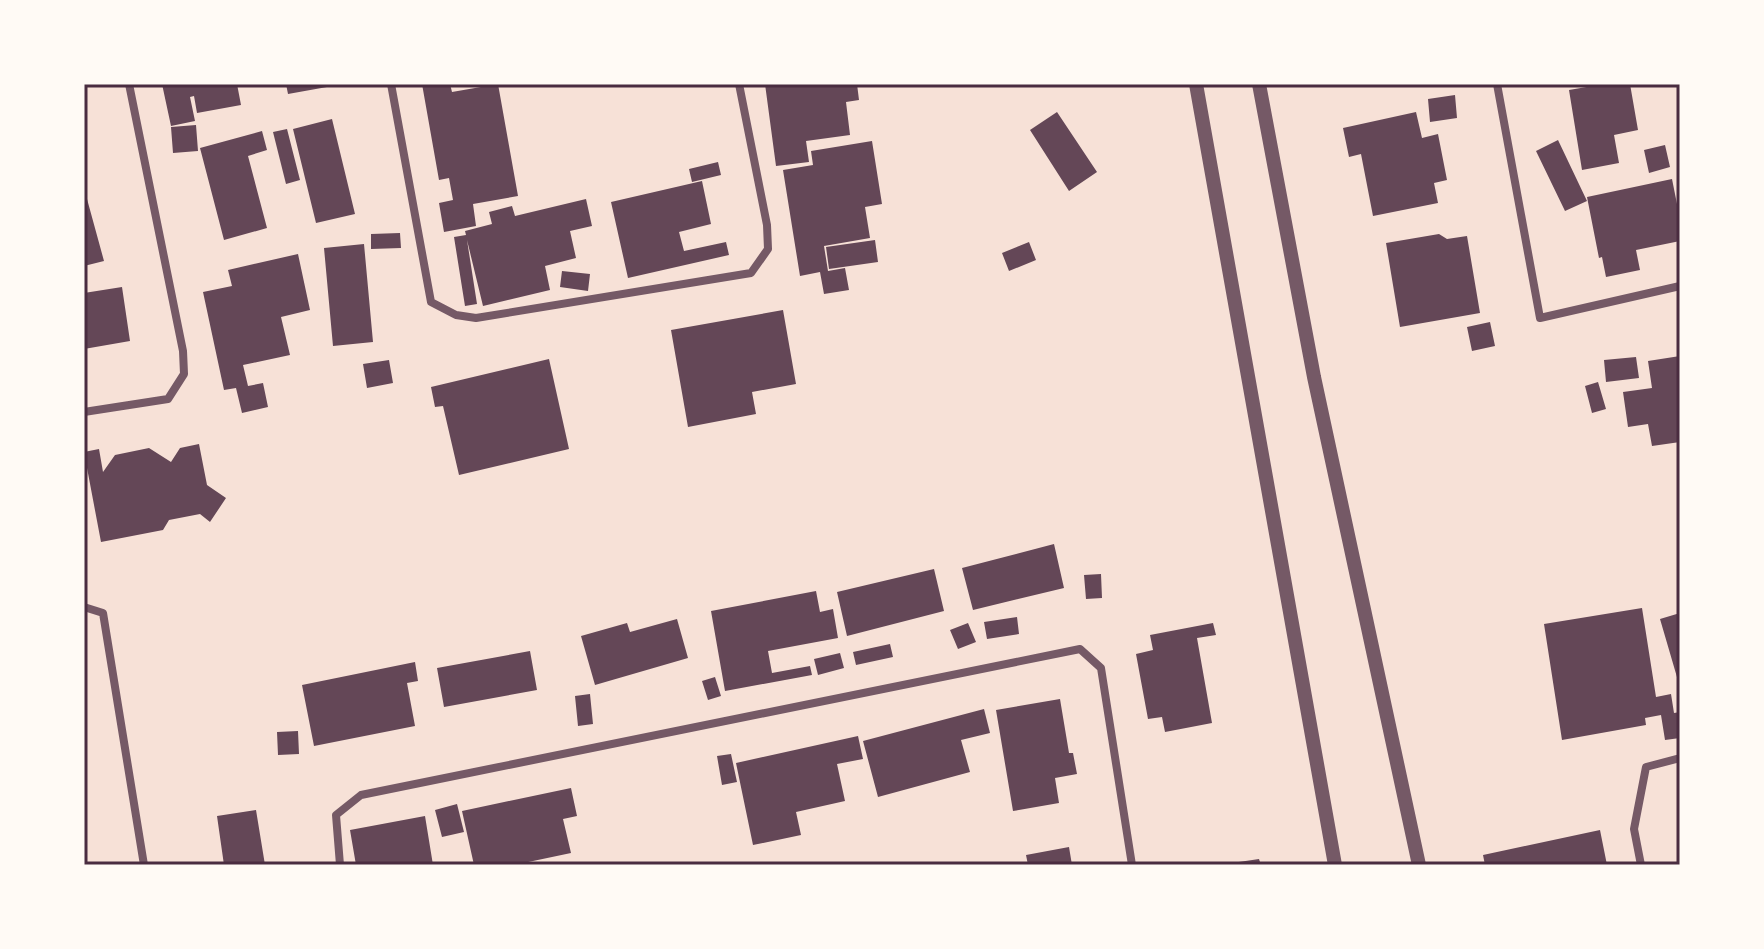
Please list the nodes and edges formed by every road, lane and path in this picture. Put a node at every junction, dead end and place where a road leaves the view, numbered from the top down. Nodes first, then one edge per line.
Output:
1 (129, 84) edge
2 (391, 84) edge
3 (739, 84) edge
4 (1196, 84) edge
5 (1259, 84) edge
6 (1497, 84) edge
7 (1680, 286) edge
8 (84, 412) edge
9 (84, 607) edge
10 (1680, 758) edge
11 (144, 865) edge
12 (340, 865) edge
13 (1132, 865) edge
14 (1335, 865) edge
15 (1419, 865) edge
16 (1641, 865) edge

1 - 8 street
2 - 3 street
4 - 14 street
5 - 15 street
6 - 7 street
9 - 11 street
10 - 16 street
12 - 13 street

